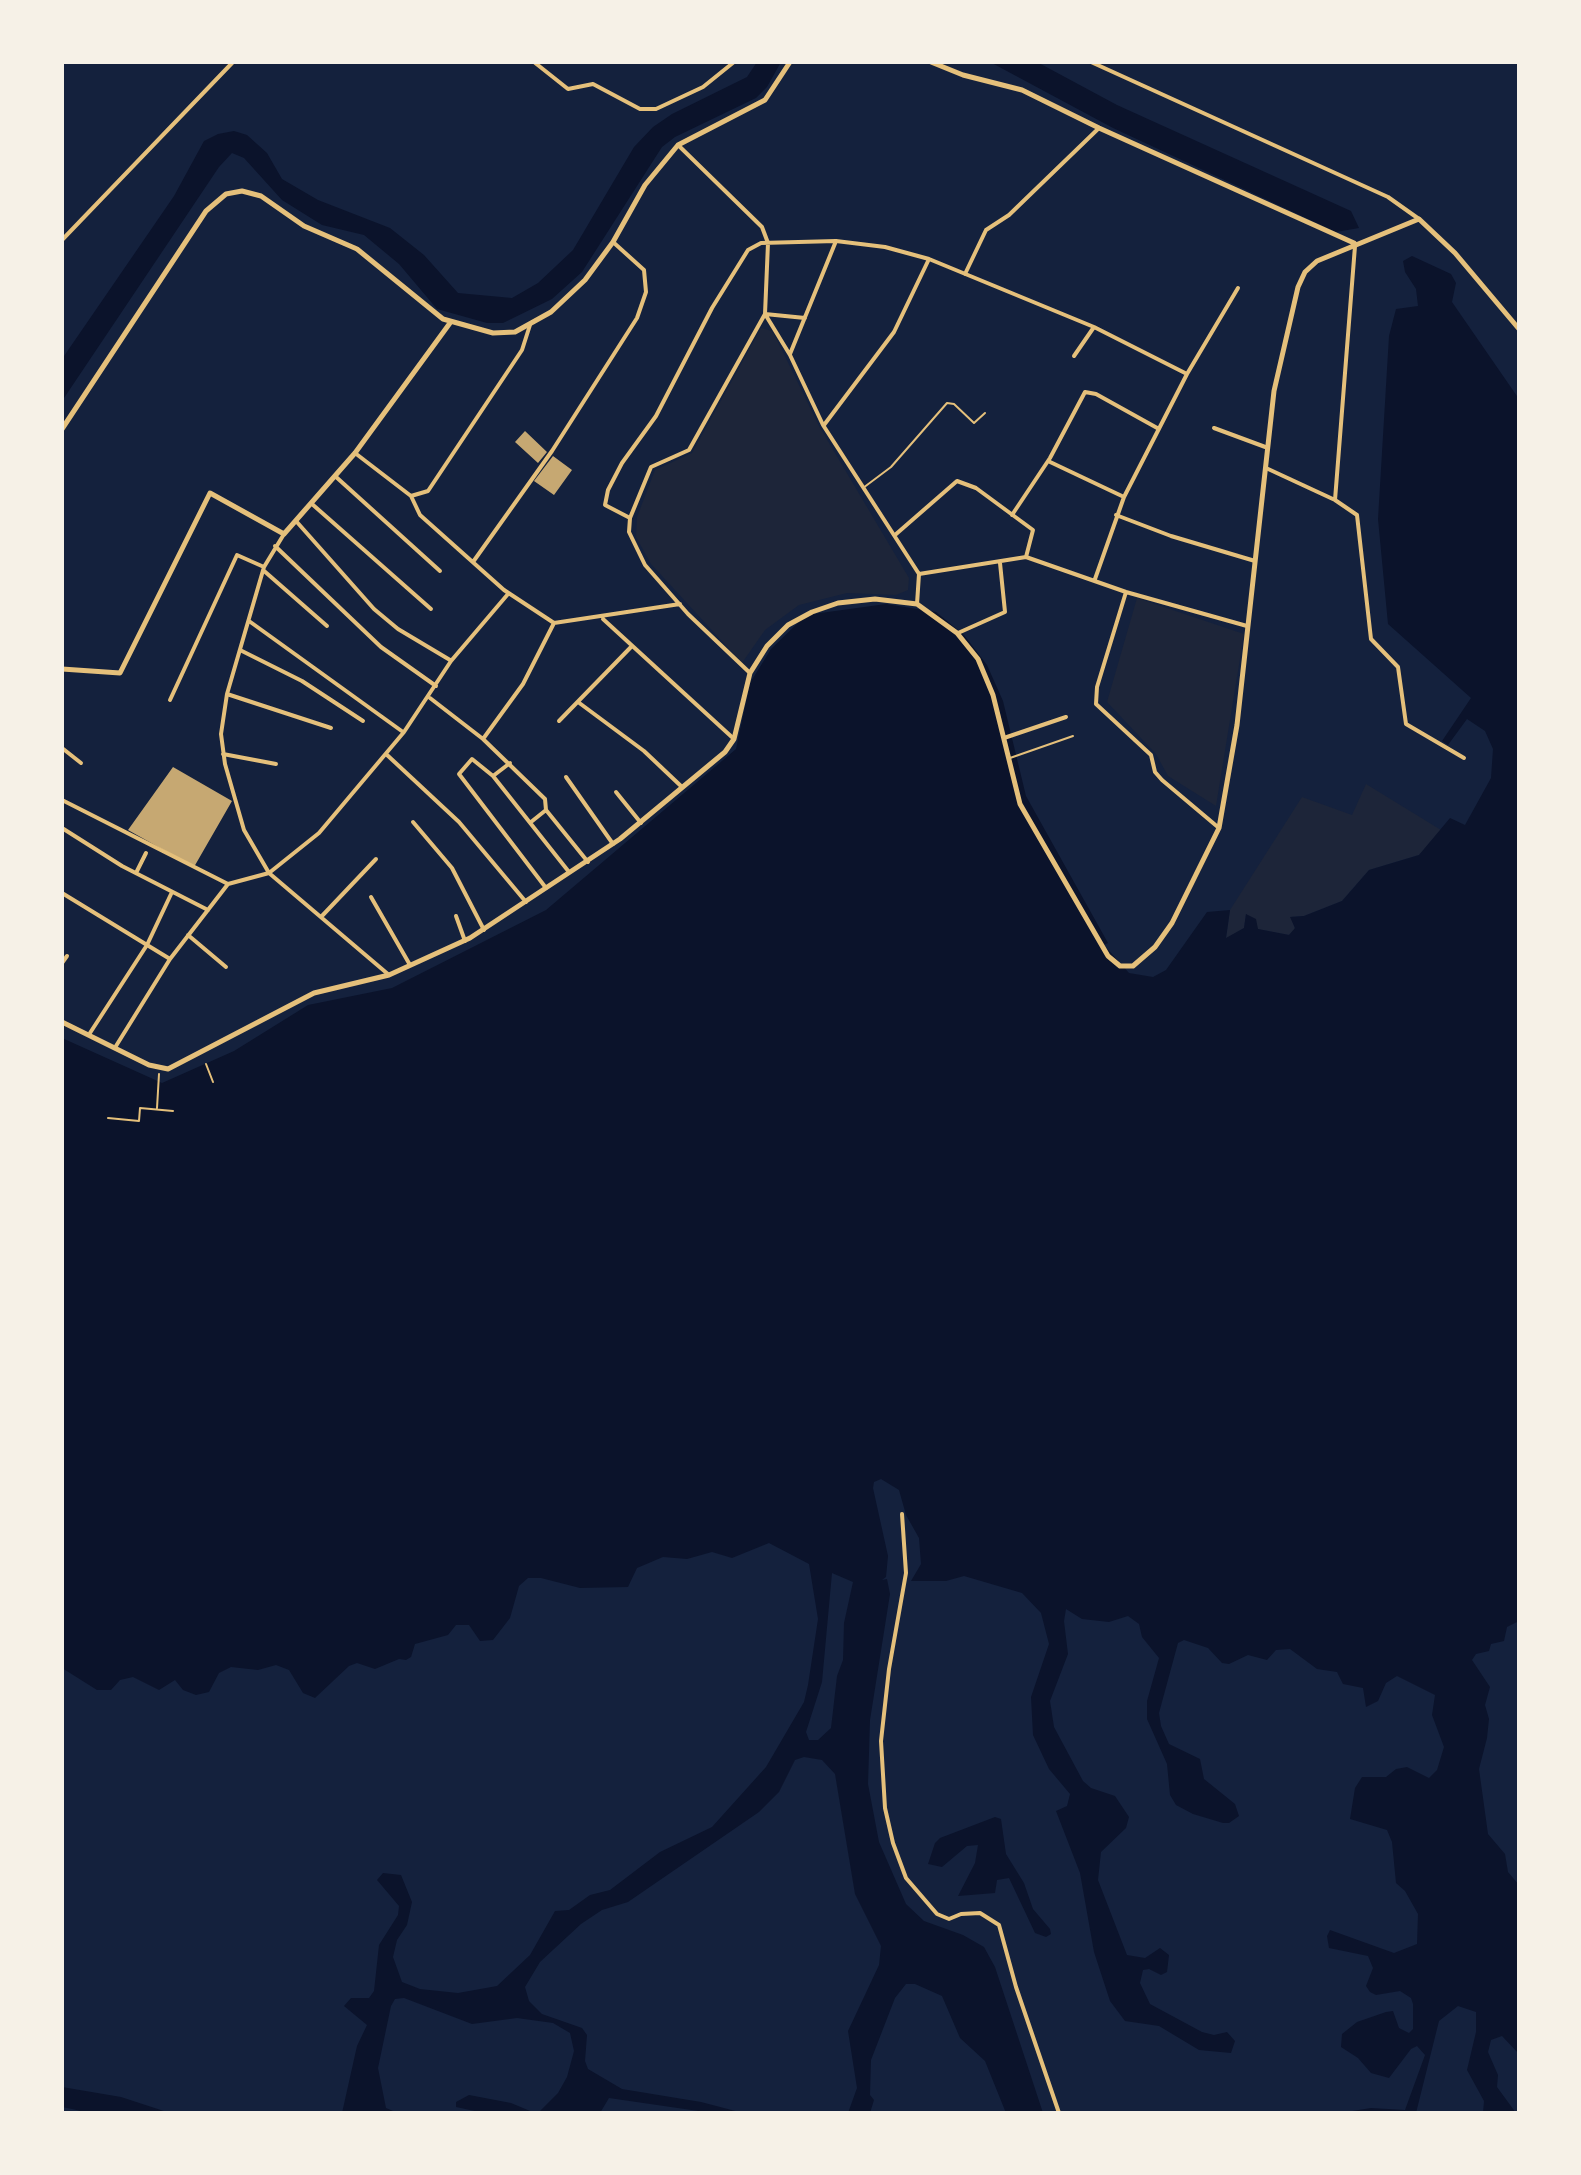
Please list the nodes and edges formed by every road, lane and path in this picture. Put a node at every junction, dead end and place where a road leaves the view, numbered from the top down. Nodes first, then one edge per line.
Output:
1 (233, 62) edge
2 (534, 62) edge
3 (734, 62) edge
4 (790, 62) edge
5 (931, 62) edge
6 (1091, 62) edge
7 (1099, 128) junction
8 (678, 145) junction
9 (1419, 219) junction
10 (62, 240) edge
11 (836, 241) junction
12 (613, 242) junction
13 (768, 243) junction
14 (1355, 243) junction
15 (929, 259) junction
16 (965, 274) junction
17 (1238, 288) dead end
18 (765, 314) junction
19 (805, 318) junction
20 (450, 323) junction
21 (530, 325) junction
22 (1094, 327) junction
23 (1519, 329) edge
24 (790, 355) junction
25 (1074, 356) dead end
26 (1187, 374) junction
27 (985, 413) dead end
28 (823, 425) junction
29 (1214, 428) dead end
30 (62, 429) edge
31 (1159, 429) junction
32 (1268, 448) junction
33 (355, 453) junction
34 (1048, 461) junction
35 (1266, 468) junction
36 (335, 476) junction
37 (863, 488) junction
38 (411, 496) junction
39 (1124, 497) junction
40 (1335, 500) junction
41 (312, 504) junction
42 (1012, 515) junction
43 (1116, 515) junction
44 (630, 518) junction
45 (296, 521) junction
46 (284, 534) junction
47 (895, 535) junction
48 (275, 546) junction
49 (1026, 557) junction
50 (1255, 561) junction
51 (473, 562) junction
52 (1000, 563) junction
53 (264, 568) junction
54 (440, 571) dead end
55 (919, 574) junction
56 (1095, 579) junction
57 (1126, 592) junction
58 (508, 594) junction
59 (680, 604) junction
60 (917, 604) junction
61 (431, 609) dead end
62 (602, 618) junction
63 (249, 621) junction
64 (554, 623) junction
65 (327, 626) dead end
66 (1247, 626) junction
67 (957, 633) junction
68 (631, 647) junction
69 (240, 650) junction
70 (451, 661) junction
71 (62, 669) edge
72 (750, 673) junction
73 (436, 686) junction
74 (227, 694) junction
75 (430, 698) junction
76 (170, 700) dead end
77 (578, 702) junction
78 (1066, 717) dead end
79 (363, 721) dead end
80 (559, 721) dead end
81 (331, 728) dead end
82 (404, 732) junction
83 (1073, 736) dead end
84 (483, 739) junction
85 (734, 739) junction
86 (1002, 739) junction
87 (62, 748) edge
88 (223, 754) junction
89 (386, 754) junction
90 (1464, 758) dead end
91 (1007, 759) junction
92 (81, 763) dead end
93 (510, 763) junction
94 (276, 764) dead end
95 (493, 776) junction
96 (566, 777) dead end
97 (684, 789) junction
98 (616, 792) dead end
99 (62, 800) edge
100 (546, 810) junction
101 (413, 822) dead end
102 (531, 822) junction
103 (641, 823) junction
104 (62, 828) edge
105 (1219, 828) junction
106 (613, 844) junction
107 (146, 853) dead end
108 (376, 859) dead end
109 (588, 862) junction
110 (136, 873) junction
111 (269, 873) junction
112 (570, 874) junction
113 (228, 884) junction
114 (547, 889) junction
115 (172, 892) junction
116 (62, 893) edge
117 (371, 897) dead end
118 (526, 902) junction
119 (208, 910) junction
120 (456, 916) dead end
121 (321, 917) junction
122 (484, 930) junction
123 (188, 935) junction
124 (465, 941) dead end
125 (147, 945) junction
126 (67, 956) dead end
127 (170, 959) junction
128 (62, 963) edge
129 (410, 965) junction
130 (226, 967) dead end
131 (389, 975) junction
132 (62, 1022) edge
133 (90, 1033) junction
134 (116, 1046) junction
135 (206, 1064) dead end
136 (160, 1069) junction
137 (213, 1082) dead end
138 (157, 1109) junction
139 (173, 1111) dead end
140 (108, 1118) dead end
141 (902, 1514) dead end
142 (1059, 2113) edge

1 - 10 street
2 - 3 street
4 - 8 street
5 - 7 street
6 - 9 street
7 - 14 street
7 - 16 street
8 - 12 street
8 - 13 street
9 - 14 street
9 - 23 street
11 - 13 street
11 - 15 street
11 - 19 street
12 - 21 street
12 - 51 street
13 - 18 street
13 - 44 street
14 - 32 street
14 - 40 street
15 - 16 street
15 - 28 street
16 - 22 street
17 - 26 street
18 - 19 street
18 - 24 street
18 - 44 street
19 - 24 street
20 - 21 street
20 - 30 street
20 - 33 street
21 - 38 street
22 - 25 street
22 - 26 street
24 - 28 street
26 - 31 street
27 - 37 lane
28 - 37 street
29 - 32 street
31 - 34 street
31 - 39 street
32 - 35 street
33 - 36 street
33 - 38 street
34 - 39 street
34 - 42 street
35 - 40 street
35 - 50 street
36 - 41 street
36 - 54 street
37 - 47 street
38 - 51 street
39 - 43 street
40 - 90 street
41 - 45 street
41 - 61 street
42 - 47 street
42 - 49 street
43 - 50 street
43 - 56 street
44 - 59 street
45 - 46 street
45 - 70 street
46 - 48 street
46 - 71 street
47 - 55 street
48 - 53 street
48 - 73 street
49 - 52 street
49 - 56 street
50 - 66 street
51 - 58 street
52 - 55 street
52 - 67 street
53 - 63 street
53 - 65 street
53 - 76 street
55 - 60 street
56 - 57 street
57 - 66 street
57 - 105 street
58 - 64 street
58 - 70 street
59 - 62 street
59 - 72 street
60 - 67 street
60 - 72 street
62 - 64 street
62 - 68 street
63 - 69 street
63 - 82 street
64 - 84 street
66 - 105 street
67 - 86 street
68 - 77 street
68 - 85 street
69 - 74 street
69 - 79 street
70 - 73 street
72 - 85 street
73 - 75 street
74 - 81 street
74 - 88 street
75 - 82 street
75 - 84 street
77 - 80 street
77 - 97 street
78 - 86 street
82 - 89 street
83 - 91 lane
84 - 93 street
85 - 97 street
86 - 91 street
87 - 92 street
88 - 94 street
88 - 111 street
89 - 111 street
89 - 118 street
91 - 105 street
93 - 95 street
93 - 100 street
95 - 102 street
95 - 114 street
96 - 106 street
97 - 103 street
98 - 103 street
99 - 113 street
100 - 102 street
100 - 109 street
101 - 122 street
102 - 112 street
103 - 106 street
104 - 110 street
106 - 109 street
107 - 110 street
108 - 121 street
109 - 112 street
110 - 115 street
111 - 113 street
111 - 121 street
112 - 114 street
113 - 119 street
114 - 118 street
115 - 119 street
115 - 125 street
116 - 125 street
117 - 129 street
118 - 122 street
119 - 123 street
120 - 124 street
121 - 131 street
122 - 129 street
123 - 127 street
123 - 130 street
125 - 127 street
125 - 133 street
126 - 128 street
127 - 134 street
129 - 131 street
131 - 136 street
132 - 133 street
133 - 134 street
134 - 136 street
135 - 137 path
136 - 138 path
138 - 139 path
138 - 140 path
141 - 142 street

